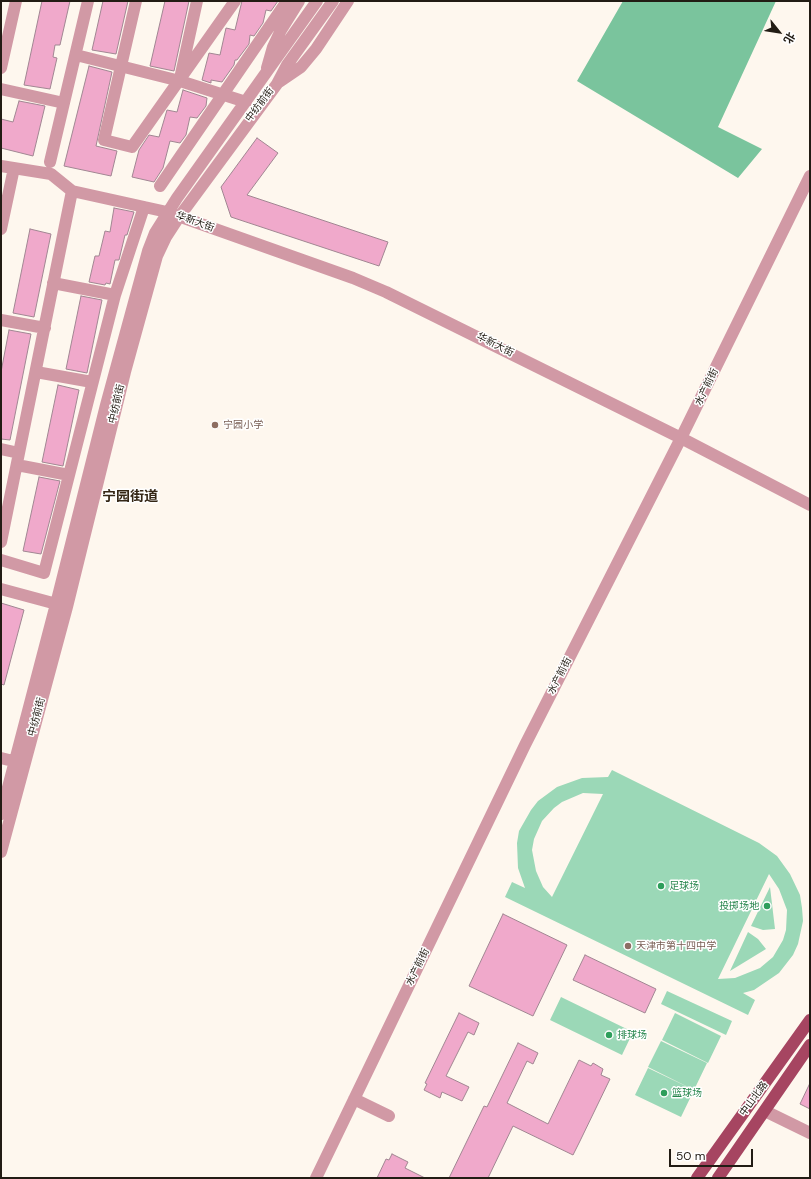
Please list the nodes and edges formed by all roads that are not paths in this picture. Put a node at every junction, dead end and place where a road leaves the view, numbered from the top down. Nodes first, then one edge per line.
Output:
1 (16, 1) edge
2 (88, 1) edge
3 (136, 1) edge
4 (197, 1) edge
5 (235, 1) edge
6 (287, 1) edge
7 (299, 1) edge
8 (317, 1) edge
9 (333, 1) edge
10 (348, 1) edge
11 (76, 55) junction
12 (121, 66) junction
13 (1, 68) edge
14 (265, 74) junction
15 (180, 81) junction
16 (276, 84) junction
17 (1, 89) edge
18 (223, 94) junction
19 (246, 102) junction
20 (64, 103) junction
21 (50, 162) dead end
22 (1, 166) edge
23 (14, 168) junction
24 (810, 176) edge
25 (160, 186) dead end
26 (72, 191) junction
27 (144, 207) junction
28 (173, 214) junction
29 (1, 229) edge
30 (54, 283) junction
31 (115, 295) junction
32 (1, 320) edge
33 (44, 328) junction
34 (36, 372) junction
35 (92, 382) junction
36 (682, 438) junction
37 (1, 449) edge
38 (19, 453) junction
39 (17, 466) junction
40 (69, 475) junction
41 (810, 505) edge
42 (1, 542) edge
43 (1, 560) edge
44 (1, 588) edge
45 (62, 605) junction
46 (1, 758) edge
47 (19, 763) junction
48 (1, 814) edge
49 (1, 852) edge
50 (810, 1020) edge
51 (810, 1045) edge
52 (354, 1099) junction
53 (765, 1111) junction
54 (389, 1116) dead end
55 (810, 1133) edge
56 (316, 1178) edge
57 (697, 1178) edge
58 (718, 1178) edge

1 - 13 street
2 - 11 street
3 - 12 street
4 - 15 street
5 - 15 street
6 - 18 street
7 - 14 street
8 - 14 street
9 - 16 street, 中纺前街
10 - 16 street
11 - 12 street
11 - 20 street
12 - 15 street
12 - 15 street
14 - 19 street
15 - 18 street
16 - 28 street, 中纺前街
17 - 20 street
18 - 19 street
18 - 25 street
19 - 28 street
20 - 21 street
22 - 23 street
23 - 26 street
23 - 29 street
24 - 36 street, 水产前街
26 - 27 street, 华新大街
26 - 30 street
27 - 28 street, 华新大街
27 - 31 street
28 - 36 street, 华新大街
28 - 45 street, 中纺前街
30 - 31 street
30 - 33 street
31 - 35 street
32 - 33 street
33 - 34 street
34 - 35 street
34 - 38 street
35 - 40 street
36 - 41 street, 华新大街
36 - 52 street, 水产前街
37 - 38 street
38 - 39 street
39 - 40 street
39 - 42 street
40 - 43 street
44 - 45 street
45 - 47 street, 中纺前街
46 - 47 street
47 - 48 street
47 - 49 street, 中纺前街
50 - 57 main road, 中山北路
51 - 53 main road, 中山北路
52 - 54 street
52 - 56 street, 水产前街
53 - 55 street
53 - 58 main road, 中山北路

